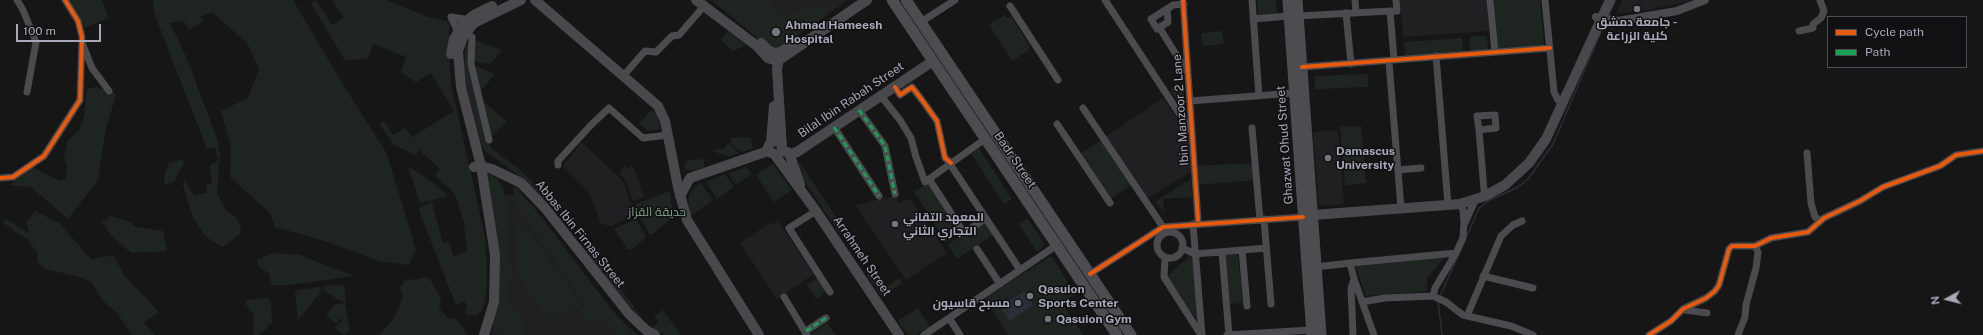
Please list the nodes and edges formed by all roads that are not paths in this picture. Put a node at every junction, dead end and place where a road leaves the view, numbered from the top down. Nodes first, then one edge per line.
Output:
1 (17, 0) edge
2 (65, 0) edge
3 (505, 0) edge
4 (521, 0) edge
5 (535, 0) edge
6 (696, 0) edge
7 (860, 0) edge
8 (867, 0) edge
9 (892, 0) edge
10 (906, 0) edge
11 (955, 0) edge
12 (1104, 0) edge
13 (1252, 0) edge
14 (1288, 0) edge
15 (1297, 0) edge
16 (1355, 0) edge
17 (1396, 0) edge
18 (1490, 0) edge
19 (1545, 0) edge
20 (1603, 0) edge
21 (1610, 0) edge
22 (1705, 0) edge
23 (1820, 0) edge
24 (1184, 2) edge
25 (704, 3) edge
26 (1010, 6) dead end
27 (1167, 9) junction
28 (1390, 11) junction
29 (1346, 13) junction
30 (1356, 13) junction
31 (1293, 16) junction
32 (1599, 18) junction
33 (1253, 19) junction
34 (471, 21) junction
35 (921, 22) junction
36 (1160, 27) junction
37 (1799, 31) dead end
38 (462, 34) junction
39 (82, 37) junction
40 (1187, 46) junction
41 (1172, 48) junction
42 (1550, 48) junction
43 (1495, 52) junction
44 (774, 55) junction
45 (1436, 56) junction
46 (1392, 60) junction
47 (933, 61) junction
48 (1351, 64) junction
49 (1302, 67) junction
50 (1188, 74) junction
51 (624, 75) junction
52 (1058, 80) dead end
53 (895, 87) junction
54 (109, 91) dead end
55 (27, 92) dead end
56 (1294, 93) junction
57 (881, 96) junction
58 (1259, 96) junction
59 (1558, 100) junction
60 (1190, 101) junction
61 (1083, 108) dead end
62 (859, 110) junction
63 (1057, 124) dead end
64 (834, 127) junction
65 (1252, 128) dead end
66 (1479, 130) dead end
67 (1192, 133) junction
68 (668, 135) junction
69 (985, 139) junction
70 (489, 140) dead end
71 (778, 149) junction
72 (1983, 151) edge
73 (1807, 152) dead end
74 (951, 164) junction
75 (558, 165) dead end
76 (477, 167) junction
77 (1421, 168) dead end
78 (674, 169) junction
79 (1398, 170) junction
80 (0, 178) edge
81 (690, 178) junction
82 (929, 180) junction
83 (1484, 190) junction
84 (802, 192) junction
85 (895, 194) dead end
86 (680, 196) junction
87 (879, 196) dead end
88 (1476, 198) junction
89 (1110, 203) dead end
90 (1460, 204) junction
91 (1448, 205) junction
92 (1401, 208) junction
93 (816, 211) junction
94 (1308, 216) junction
95 (986, 218) junction
96 (1262, 219) junction
97 (1522, 220) dead end
98 (1821, 220) junction
99 (1195, 222) junction
100 (1464, 223) junction
101 (1164, 230) junction
102 (1057, 245) junction
103 (1756, 246) junction
104 (1182, 248) junction
105 (1266, 248) junction
106 (977, 249) dead end
107 (1242, 250) junction
108 (1222, 252) junction
109 (1456, 253) junction
110 (1195, 254) junction
111 (1165, 257) junction
112 (1350, 263) junction
113 (1316, 267) junction
114 (1020, 270) junction
115 (1090, 274) junction
116 (1483, 276) junction
117 (1354, 279) junction
118 (1000, 284) junction
119 (1533, 288) dead end
120 (830, 292) dead end
121 (784, 297) dead end
122 (1436, 297) junction
123 (1362, 302) junction
124 (1271, 304) dead end
125 (1247, 306) dead end
126 (1683, 309) junction
127 (1707, 312) dead end
128 (1467, 316) junction
129 (826, 318) dead end
130 (950, 318) junction
131 (482, 332) edge
132 (807, 333) edge
133 (1315, 333) edge
134 (655, 335) edge
135 (758, 335) edge
136 (899, 335) edge
137 (924, 335) edge
138 (960, 335) edge
139 (1117, 335) edge
140 (1131, 335) edge
141 (1201, 335) edge
142 (1228, 335) edge
143 (1233, 335) edge
144 (1354, 335) edge
145 (1374, 335) edge
146 (1533, 335) edge
147 (1649, 335) edge
148 (1738, 335) edge

1 - 55 street
2 - 39 street
3 - 34 main road
4 - 34 main road
5 - 51 main road
6 - 25 main road
7 - 44 main road
8 - 44 main road
9 - 47 main road, Badr Street
10 - 35 main road, Badr Street
11 - 35 street
12 - 67 street
13 - 33 street
14 - 31 main road, Ghazwat Ohud Street
15 - 31 main road, Ghazwat Ohud Street
16 - 30 street
17 - 28 street
18 - 43 street
19 - 42 street
20 - 32 main road
21 - 32 main road
22 - 32 street
23 - 37 street
24 - 27 street
24 - 40 street, Ibin Manzoor 2 Lane
25 - 44 main road
25 - 51 street
26 - 52 street
27 - 36 street
27 - 36 street
28 - 30 street
28 - 46 street
29 - 30 street
29 - 31 street
29 - 48 street
31 - 33 street
31 - 49 main road, Ghazwat Ohud Street
31 - 56 main road, Ghazwat Ohud Street
32 - 59 main road
32 - 88 main road
33 - 58 street
34 - 38 main road
34 - 38 street
35 - 115 main road, Badr Street
36 - 41 street
38 - 70 street
38 - 76 main road
39 - 54 street
39 - 80 street
40 - 41 street
40 - 50 street, Ibin Manzoor 2 Lane
41 - 50 street
42 - 43 street
42 - 59 street
43 - 45 street
44 - 71 main road, Arrahmeh Street
45 - 46 street
45 - 91 street
46 - 48 street
46 - 79 street
47 - 53 main road, Bilal Ibin Rabah Street
47 - 69 main road, Badr Street
48 - 49 street
49 - 94 main road, Ghazwat Ohud Street
50 - 60 street, Ibin Manzoor 2 Lane
51 - 68 main road
53 - 57 main road, Bilal Ibin Rabah Street
53 - 74 street
56 - 58 street
56 - 94 main road, Ghazwat Ohud Street
57 - 62 main road, Bilal Ibin Rabah Street
57 - 82 street
58 - 60 street
59 - 83 main road
60 - 67 street, Ibin Manzoor 2 Lane
61 - 101 street
62 - 64 main road, Bilal Ibin Rabah Street
62 - 85 street
63 - 89 street
64 - 71 main road, Bilal Ibin Rabah Street
64 - 87 street
65 - 96 street
66 - 83 street
67 - 99 street, Ibin Manzoor 2 Lane
68 - 75 street
68 - 78 main road
69 - 74 street
69 - 102 main road, Badr Street
71 - 81 main road, Bilal Ibin Rabah Street
71 - 84 main road, Arrahmeh Street
71 - 84 main road, Arrahmeh Street
72 - 98 street
73 - 98 street
74 - 82 street
74 - 95 street
76 - 131 main road
76 - 134 main road, Abbas Ibin Firnas Street
77 - 79 street
78 - 81 main road
78 - 86 main road
79 - 92 street
81 - 86 main road
82 - 95 street
83 - 88 main road
84 - 93 main road, Arrahmeh Street
86 - 135 main road
88 - 90 main road
88 - 100 street
90 - 91 main road
90 - 100 street
91 - 92 main road
92 - 94 main road
93 - 120 street
93 - 136 main road, Arrahmeh Street
94 - 96 street
94 - 113 main road, Ghazwat Ohud Street
94 - 133 main road, Ghazwat Ohud Street
95 - 114 street
96 - 99 street
96 - 105 street
97 - 116 street
98 - 103 street
99 - 101 street
99 - 110 street, Ibin Manzoor 2 Lane
100 - 109 street
101 - 104 street
101 - 111 street
101 - 115 street
102 - 114 street
102 - 139 main road, Badr Street
103 - 126 street
103 - 148 street
104 - 110 street
104 - 111 street
105 - 107 street
105 - 124 street
106 - 118 street
107 - 108 street
107 - 125 street
108 - 110 street
108 - 142 street
109 - 112 street
109 - 122 street
110 - 141 street, Ibin Manzoor 2 Lane
111 - 141 street
112 - 113 street
112 - 117 street
113 - 133 main road, Ghazwat Ohud Street
114 - 118 street
115 - 140 main road, Badr Street
116 - 119 street
116 - 128 street
117 - 123 street
117 - 144 street
118 - 130 street
121 - 132 street
122 - 123 street
122 - 128 street
123 - 145 street
126 - 127 street
126 - 147 street
128 - 146 street
129 - 132 street
130 - 137 street
130 - 138 street
133 - 143 street
142 - 143 street

